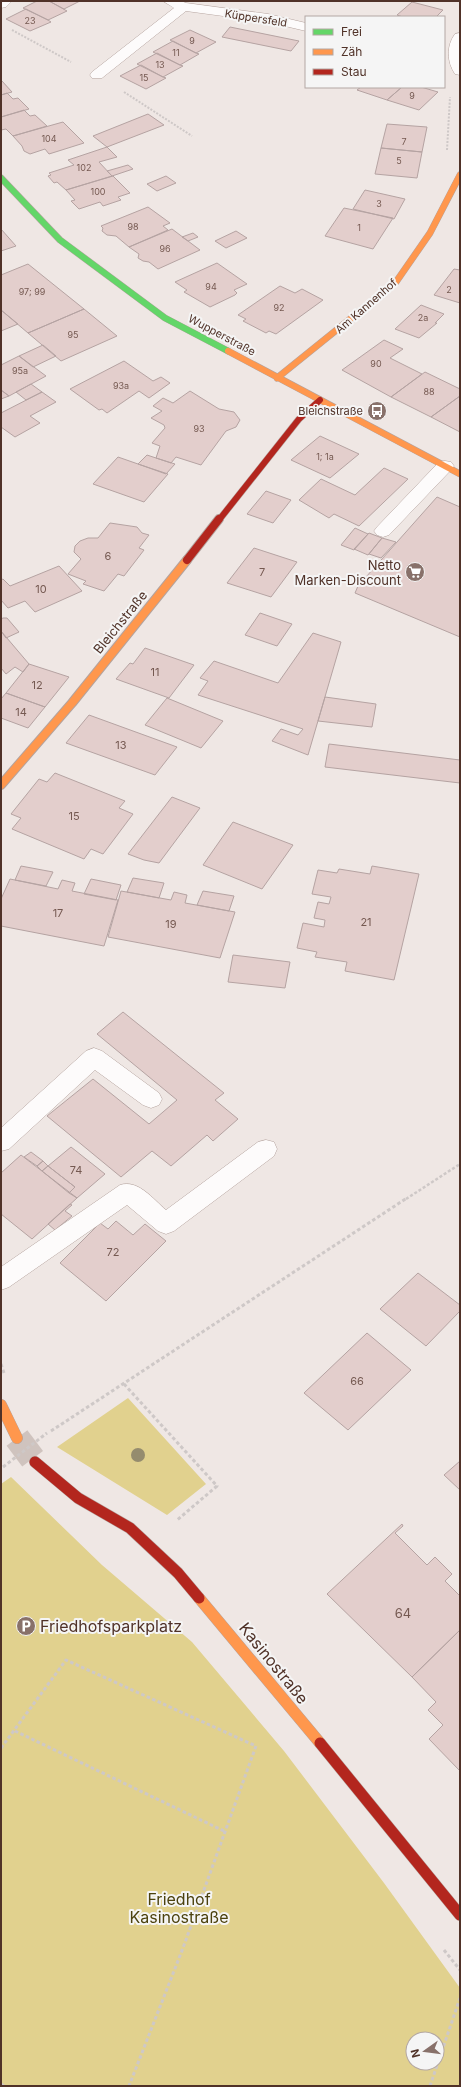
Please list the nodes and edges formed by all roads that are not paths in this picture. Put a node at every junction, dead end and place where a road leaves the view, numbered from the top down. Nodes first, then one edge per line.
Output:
1 (5, 1) edge
2 (1, 4) edge
3 (176, 4) edge
4 (305, 27) edge
5 (460, 37) edge
6 (460, 71) edge
7 (445, 73) edge
8 (97, 76) dead end
9 (460, 78) edge
10 (460, 175) edge
11 (1, 178) edge
12 (277, 378) junction
13 (320, 400) junction
14 (452, 470) edge
15 (383, 531) dead end
16 (1, 785) edge
17 (151, 1099) dead end
18 (1, 1142) edge
19 (266, 1149) dead end
20 (1, 1280) edge
21 (1, 1405) edge
22 (18, 1438) tunnel mouth
23 (35, 1462) tunnel mouth
24 (460, 1915) edge

1 - 2 street
3 - 4 street, Küppersfeld
3 - 8 street, Küppersfeld
5 - 6 street
7 - 9 street
10 - 12 street, Am Kannenhof
11 - 12 street, Wupperstraße
12 - 13 street, Wupperstraße
13 - 14 street, Wupperstraße
13 - 16 street, Bleichstraße
14 - 15 street
17 - 18 street
19 - 20 street
21 - 22 street
23 - 24 street, Kasinostraße

